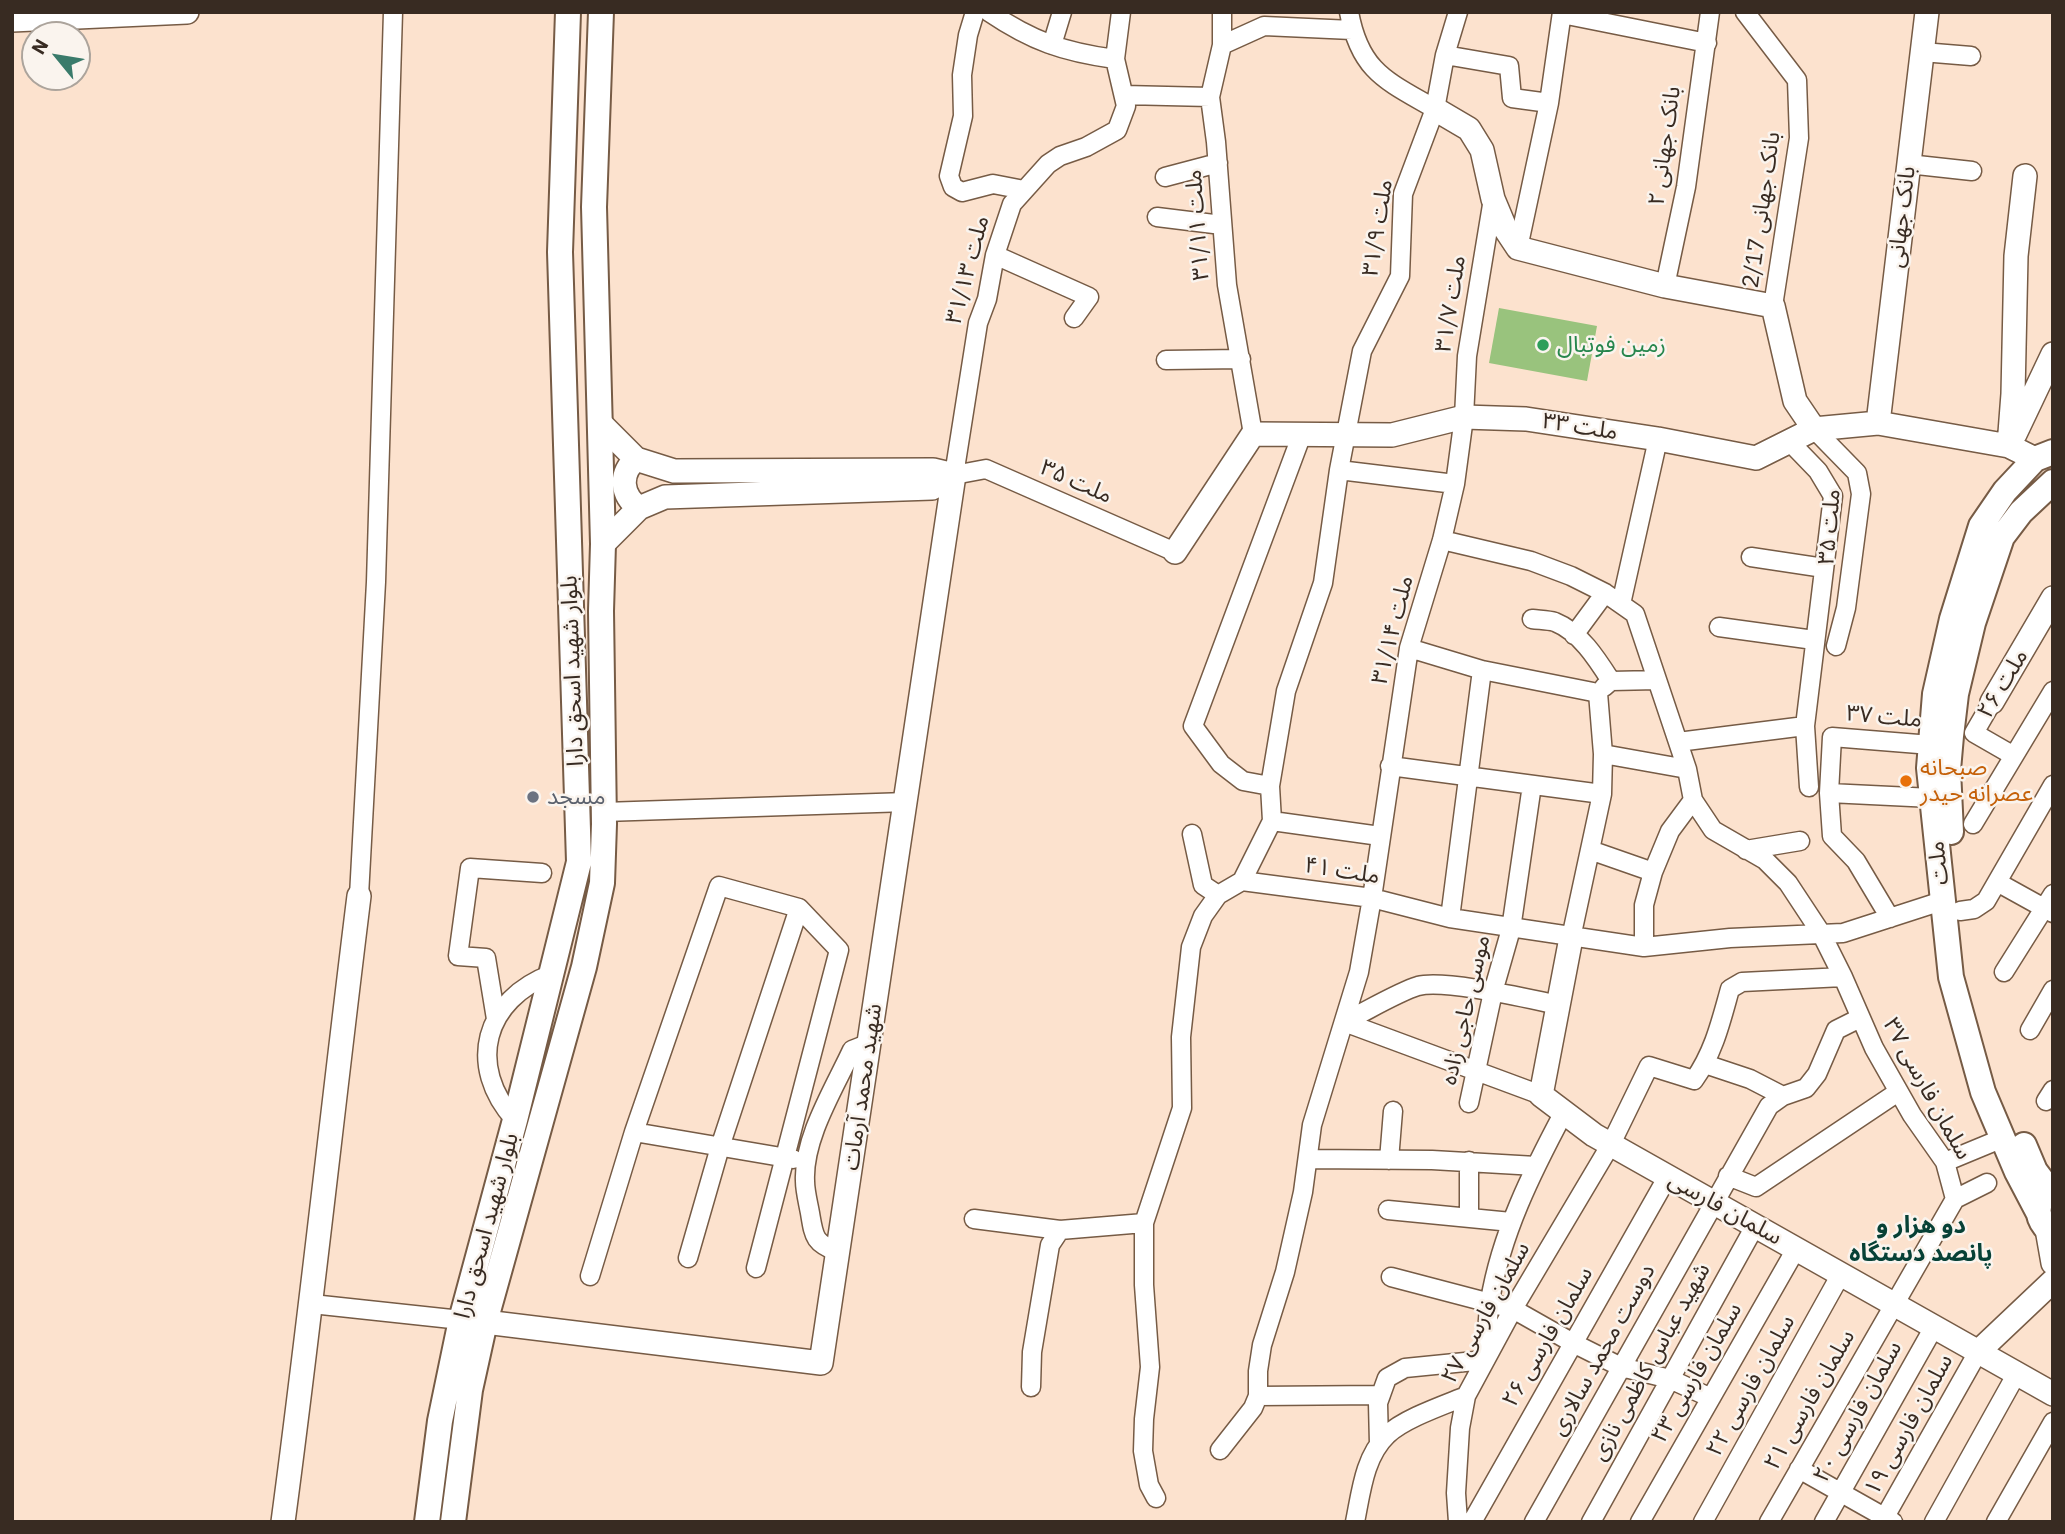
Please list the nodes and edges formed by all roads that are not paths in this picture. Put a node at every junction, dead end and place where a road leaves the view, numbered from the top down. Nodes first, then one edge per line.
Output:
1 (187, 12) edge
2 (393, 12) edge
3 (568, 12) edge
4 (601, 12) edge
5 (975, 12) edge
6 (989, 12) edge
7 (1062, 12) edge
8 (1121, 12) edge
9 (1222, 12) edge
10 (1349, 12) edge
11 (1458, 12) edge
12 (1710, 12) edge
13 (1745, 12) edge
14 (1927, 12) edge
15 (1562, 13) edge
16 (12, 20) edge
17 (1640, 21) edge
18 (1352, 30) junction
19 (1707, 43) junction
20 (1052, 46) junction
21 (1222, 46) junction
22 (1922, 52) junction
23 (1446, 54) junction
24 (1971, 55) dead end
25 (1115, 59) junction
26 (1124, 95) junction
27 (1210, 97) junction
28 (1549, 103) junction
29 (1435, 109) junction
30 (1218, 163) junction
31 (1908, 164) junction
32 (1972, 172) dead end
33 (2025, 176) dead end
34 (1165, 177) dead end
35 (1024, 190) junction
36 (1493, 199) junction
37 (1157, 217) dead end
38 (1222, 225) junction
39 (1518, 248) junction
40 (995, 255) junction
41 (1665, 286) junction
42 (1773, 306) junction
43 (1074, 318) dead end
44 (2053, 354) edge
45 (1241, 359) junction
46 (1166, 360) dead end
47 (1464, 417) junction
48 (600, 423) junction
49 (1878, 423) junction
50 (1814, 429) junction
51 (1253, 433) junction
52 (1303, 434) junction
53 (1346, 434) junction
54 (1658, 439) junction
55 (1789, 442) junction
56 (2009, 446) junction
57 (2044, 455) edge
58 (642, 462) junction
59 (1339, 470) junction
60 (954, 475) junction
61 (2053, 482) edge
62 (1455, 484) junction
63 (642, 506) junction
64 (1442, 540) junction
65 (603, 544) junction
66 (1175, 552) joint
67 (1751, 557) dead end
68 (1824, 568) junction
69 (1605, 593) junction
70 (2053, 598) edge
71 (1621, 604) junction
72 (1532, 619) dead end
73 (1719, 627) dead end
74 (1574, 635) junction
75 (1814, 640) junction
76 (1836, 646) dead end
77 (1409, 648) junction
78 (1482, 670) junction
79 (1657, 680) junction
80 (1604, 687) junction
81 (2053, 691) edge
82 (1992, 702) joint
83 (1805, 726) junction
84 (1678, 742) junction
85 (1931, 745) junction
86 (1603, 754) junction
87 (2014, 755) junction
88 (1391, 766) junction
89 (1687, 769) junction
90 (1469, 776) junction
91 (1532, 785) junction
92 (2053, 785) edge
93 (1270, 786) junction
94 (1809, 787) dead end
95 (1829, 793) junction
96 (1602, 794) junction
97 (1932, 799) junction
98 (1693, 800) junction
99 (906, 802) junction
100 (604, 812) junction
101 (1272, 821) junction
102 (1973, 824) dead end
103 (1192, 834) dead end
104 (1380, 836) junction
105 (1800, 841) dead end
106 (1590, 850) junction
107 (1746, 850) junction
108 (1653, 872) junction
109 (541, 873) dead end
110 (1242, 881) junction
111 (1997, 881) junction
112 (1218, 895) junction
113 (359, 896) joint
114 (1372, 898) junction
115 (2050, 905) edge
116 (1951, 906) junction
117 (799, 908) junction
118 (1450, 918) junction
119 (1890, 918) junction
120 (1511, 929) junction
121 (1821, 933) junction
122 (1571, 938) junction
123 (1644, 947) junction
124 (2004, 972) dead end
125 (552, 974) junction
126 (1843, 977) junction
127 (2053, 990) edge
128 (1493, 992) junction
129 (1559, 1005) junction
130 (1860, 1018) junction
131 (496, 1019) junction
132 (1344, 1022) junction
133 (538, 1029) junction
134 (2030, 1030) dead end
135 (566, 1035) junction
136 (870, 1043) junction
137 (1705, 1064) junction
138 (1477, 1072) junction
139 (1898, 1092) junction
140 (1541, 1095) junction
141 (1783, 1096) junction
142 (1469, 1104) dead end
143 (1393, 1111) dead end
144 (1564, 1112) junction
145 (515, 1120) junction
146 (634, 1132) junction
147 (2003, 1138) junction
148 (1611, 1144) junction
149 (720, 1147) junction
150 (784, 1157) junction
151 (1308, 1159) junction
152 (1389, 1160) junction
153 (807, 1161) junction
154 (1469, 1161) junction
155 (1945, 1162) junction
156 (1536, 1166) junction
157 (1668, 1176) junction
158 (1728, 1176) junction
159 (1987, 1184) dead end
160 (1955, 1199) junction
161 (1713, 1202) junction
162 (1388, 1210) dead end
163 (2049, 1213) edge
164 (1469, 1217) junction
165 (974, 1219) dead end
166 (1511, 1222) junction
167 (1144, 1223) junction
168 (1755, 1226) junction
169 (1060, 1230) junction
170 (1796, 1249) junction
171 (838, 1252) junction
172 (688, 1258) dead end
173 (2053, 1263) edge
174 (756, 1268) dead end
175 (1841, 1274) junction
176 (590, 1276) dead end
177 (1391, 1277) dead end
178 (2053, 1280) edge
179 (1490, 1301) junction
180 (1895, 1303) junction
181 (312, 1304) junction
182 (1513, 1309) junction
183 (473, 1321) junction
184 (1934, 1327) junction
185 (1573, 1343) junction
186 (1978, 1352) junction
187 (1485, 1360) junction
188 (1621, 1367) junction
189 (2017, 1373) junction
190 (1670, 1379) junction
191 (1031, 1387) dead end
192 (2053, 1394) edge
193 (1381, 1395) junction
194 (1258, 1396) junction
195 (1466, 1396) junction
196 (1711, 1398) junction
197 (2053, 1422) edge
198 (1379, 1444) junction
199 (1220, 1450) dead end
200 (1799, 1469) junction
201 (1841, 1492) junction
202 (1156, 1498) dead end
203 (1887, 1520) edge
204 (284, 1522) edge
205 (426, 1522) edge
206 (453, 1522) edge
207 (1355, 1522) edge
208 (1458, 1522) edge
209 (1472, 1522) edge
210 (1534, 1522) edge
211 (1591, 1522) edge
212 (1640, 1522) edge
213 (1703, 1522) edge
214 (1769, 1522) edge
215 (1824, 1522) edge
216 (1934, 1522) edge
217 (1996, 1522) edge

1 - 16 street
2 - 113 street
3 - 125 main road, بلوار شهید اسحق دارا
4 - 48 main road, بلوار شهید اسحق دارا
5 - 35 street
6 - 20 street
7 - 20 street
8 - 25 street, ملت ۳۱/۱۳
9 - 21 street, ملت ۳۱/۱۱
10 - 18 street
11 - 23 street, ملت ۳۱/۹
12 - 19 street, بانک جهانی ۲
13 - 42 street, بانک جهانی 2/17
14 - 22 street, بانک جهانی
15 - 17 street
15 - 28 street
17 - 19 street
18 - 21 street
18 - 29 street
19 - 41 street, بانک جهانی ۲
20 - 25 street
21 - 27 street, ملت ۳۱/۱۱
22 - 24 street
22 - 31 street, بانک جهانی
23 - 28 street
23 - 29 street, ملت ۳۱/۹
25 - 26 street, ملت ۳۱/۱۳
26 - 27 street
26 - 35 street, ملت ۳۱/۱۳
27 - 30 street, ملت ۳۱/۱۱
28 - 39 street
29 - 36 street
29 - 53 street, ملت ۳۱/۹
30 - 34 street
30 - 38 street, ملت ۳۱/۱۱
31 - 32 street
31 - 49 street, بانک جهانی
33 - 56 street
35 - 40 street, ملت ۳۱/۱۳
36 - 39 street
36 - 47 street, ملت ۳۱/۷
37 - 38 street
38 - 45 street, ملت ۳۱/۱۱
39 - 41 street
40 - 43 street
40 - 60 street, ملت ۳۱/۱۳
41 - 42 street
42 - 50 street
44 - 56 street
45 - 46 street
45 - 51 street, ملت ۳۱/۱۱
47 - 53 street, ملت ۳۳
47 - 54 street, ملت ۳۳
47 - 62 street, ملت ۳۱/۱۴
48 - 58 street
48 - 65 main road, بلوار شهید اسحق دارا
49 - 50 street, ملت ۳۳
49 - 56 street, ملت ۳۳
50 - 55 street, ملت ۳۳
50 - 76 street, ملت ۳۵
51 - 52 street, ملت ۳۳
51 - 66 street
52 - 53 street, ملت ۳۳
52 - 93 street
53 - 59 street, ملت ۳۱/۹
54 - 55 street, ملت ۳۳
54 - 71 street
55 - 68 street
56 - 57 street, ملت ۳۳
57 - 85 main road, ملت
58 - 60 street
58 - 63 street
59 - 62 street
59 - 93 street, ملت ۳۱/۹
60 - 63 street
60 - 66 street, ملت ۳۵
60 - 99 street, شهید محمد آرمات
61 - 116 main road, ملت
62 - 64 street, ملت ۳۱/۱۴
63 - 65 street
64 - 69 street
64 - 77 street, ملت ۳۱/۱۴
65 - 100 main road, بلوار شهید اسحق دارا
67 - 68 street
68 - 75 street
69 - 71 street
69 - 74 street
70 - 82 street, ملت ۲۶
71 - 79 street
72 - 74 street
73 - 75 street
74 - 80 street
75 - 83 street
77 - 78 street
77 - 88 street, ملت ۳۱/۱۴
78 - 80 street
78 - 90 street
79 - 80 street
79 - 84 street
80 - 86 street
81 - 87 street
82 - 87 street, ملت ۲۶
83 - 84 street
83 - 94 street
84 - 89 street
85 - 95 street, ملت ۳۷
85 - 97 main road, ملت
86 - 89 street
86 - 96 street
87 - 102 street
88 - 90 street
88 - 104 street, ملت ۳۱/۱۴
89 - 98 street
90 - 91 street
90 - 118 street
91 - 96 street
91 - 120 street, موسی حاجی زاده
92 - 111 street, ملت ۴۱
93 - 101 street
95 - 97 street
95 - 119 street
96 - 106 street
97 - 116 main road, ملت
98 - 107 street, سلمان فارسی ۳۷
98 - 108 street
99 - 100 street
99 - 136 street, شهید محمد آرمات
100 - 135 main road, بلوار شهید اسحق دارا
101 - 104 street
101 - 110 street
103 - 112 street
104 - 114 street, ملت ۳۱/۱۴
105 - 107 street
106 - 108 street
106 - 122 street
107 - 121 street, سلمان فارسی ۳۷
108 - 123 street
109 - 131 street
110 - 112 street
110 - 114 street, ملت ۴۱
111 - 115 street
111 - 116 street, ملت ۴۱
112 - 167 street
113 - 181 street
114 - 118 street, ملت ۴۱
114 - 132 street, ملت ۳۱/۱۴
115 - 124 street
116 - 119 street, ملت ۴۱
116 - 147 main road, ملت
116 - 163 main road, ملت
117 - 146 street
117 - 149 street
117 - 150 street
118 - 120 street, ملت ۴۱
119 - 121 street, ملت ۴۱
120 - 122 street, ملت ۴۱
120 - 128 street, موسی حاجی زاده
121 - 123 street, ملت ۴۱
121 - 126 street, سلمان فارسی ۳۷
122 - 123 street, ملت ۴۱
122 - 129 street
125 - 131 street
125 - 133 main road, بلوار شهید اسحق دارا
126 - 130 street, سلمان فارسی ۳۷
126 - 137 street
127 - 134 street
128 - 129 street
128 - 132 street
128 - 138 street, موسی حاجی زاده
129 - 140 street
130 - 139 street, سلمان فارسی ۳۷
130 - 141 street, دوست محمد سالاری
131 - 145 street
132 - 138 street
132 - 151 street, ملت ۳۱/۱۴
133 - 135 main road
133 - 145 main road, بلوار شهید اسحق دارا
135 - 183 main road, بلوار شهید اسحق دارا
136 - 153 street
136 - 171 street, شهید محمد آرمات
137 - 141 street
137 - 148 street, سلمان فارسی ۲۷
138 - 140 street
138 - 142 street, موسی حاجی زاده
139 - 155 street, سلمان فارسی ۳۷
139 - 158 street
140 - 144 street, سلمان فارسی
141 - 158 street, دوست محمد سالاری
143 - 152 street
144 - 148 street, سلمان فارسی
144 - 156 street
145 - 183 main road, بلوار شهید اسحق دارا
146 - 149 street
146 - 176 street
147 - 155 street
147 - 163 main road, ملت
148 - 157 street, سلمان فارسی
148 - 182 street, سلمان فارسی ۲۷
149 - 150 street
149 - 172 street
150 - 153 street
150 - 174 street
151 - 152 street
151 - 194 street, ملت ۳۱/۱۴
152 - 154 street
153 - 171 street
154 - 156 street
154 - 164 street
155 - 160 street, سلمان فارسی ۳۷
156 - 166 street
157 - 161 street, سلمان فارسی
157 - 185 street, سلمان فارسی ۲۶
158 - 161 street, دوست محمد سالاری
159 - 160 street
160 - 180 street, سلمان فارسی ۳۷
161 - 168 street, سلمان فارسی
161 - 188 street, دوست محمد سالاری
162 - 164 street
163 - 173 street
164 - 166 street
165 - 169 street
166 - 179 street
167 - 169 street
167 - 202 street
168 - 170 street, سلمان فارسی
168 - 190 street, شهید عباس کاظمی نازی
169 - 191 street
170 - 175 street, سلمان فارسی
170 - 196 street, سلمان فارسی ۲۳
171 - 183 street, شهید محمد آرمات
175 - 180 street, سلمان فارسی
175 - 213 street, سلمان فارسی ۲۲
177 - 179 street
178 - 186 street
179 - 182 street
179 - 187 street
180 - 184 street, سلمان فارسی
180 - 200 street, سلمان فارسی ۲۱
181 - 183 street
181 - 204 street
182 - 185 street
182 - 187 street, سلمان فارسی ۲۷
183 - 205 main road, بلوار شهید اسحق دارا
183 - 206 main road, بلوار شهید اسحق دارا
184 - 186 street, سلمان فارسی
184 - 201 street, سلمان فارسی ۲۰
185 - 188 street
185 - 209 street, سلمان فارسی ۲۶
186 - 189 street, سلمان فارسی
186 - 203 street, سلمان فارسی ۱۹
187 - 193 street
187 - 195 street, سلمان فارسی ۲۷
188 - 190 street
188 - 210 street, دوست محمد سالاری
189 - 192 street, سلمان فارسی
189 - 216 street
190 - 196 street
190 - 211 street, شهید عباس کاظمی نازی
193 - 194 street
193 - 198 street
194 - 199 street
195 - 198 street
195 - 208 street, سلمان فارسی ۲۷
196 - 212 street, سلمان فارسی ۲۳
197 - 217 street
198 - 207 street
200 - 201 street
200 - 214 street, سلمان فارسی ۲۱
201 - 203 street
201 - 215 street, سلمان فارسی ۲۰

